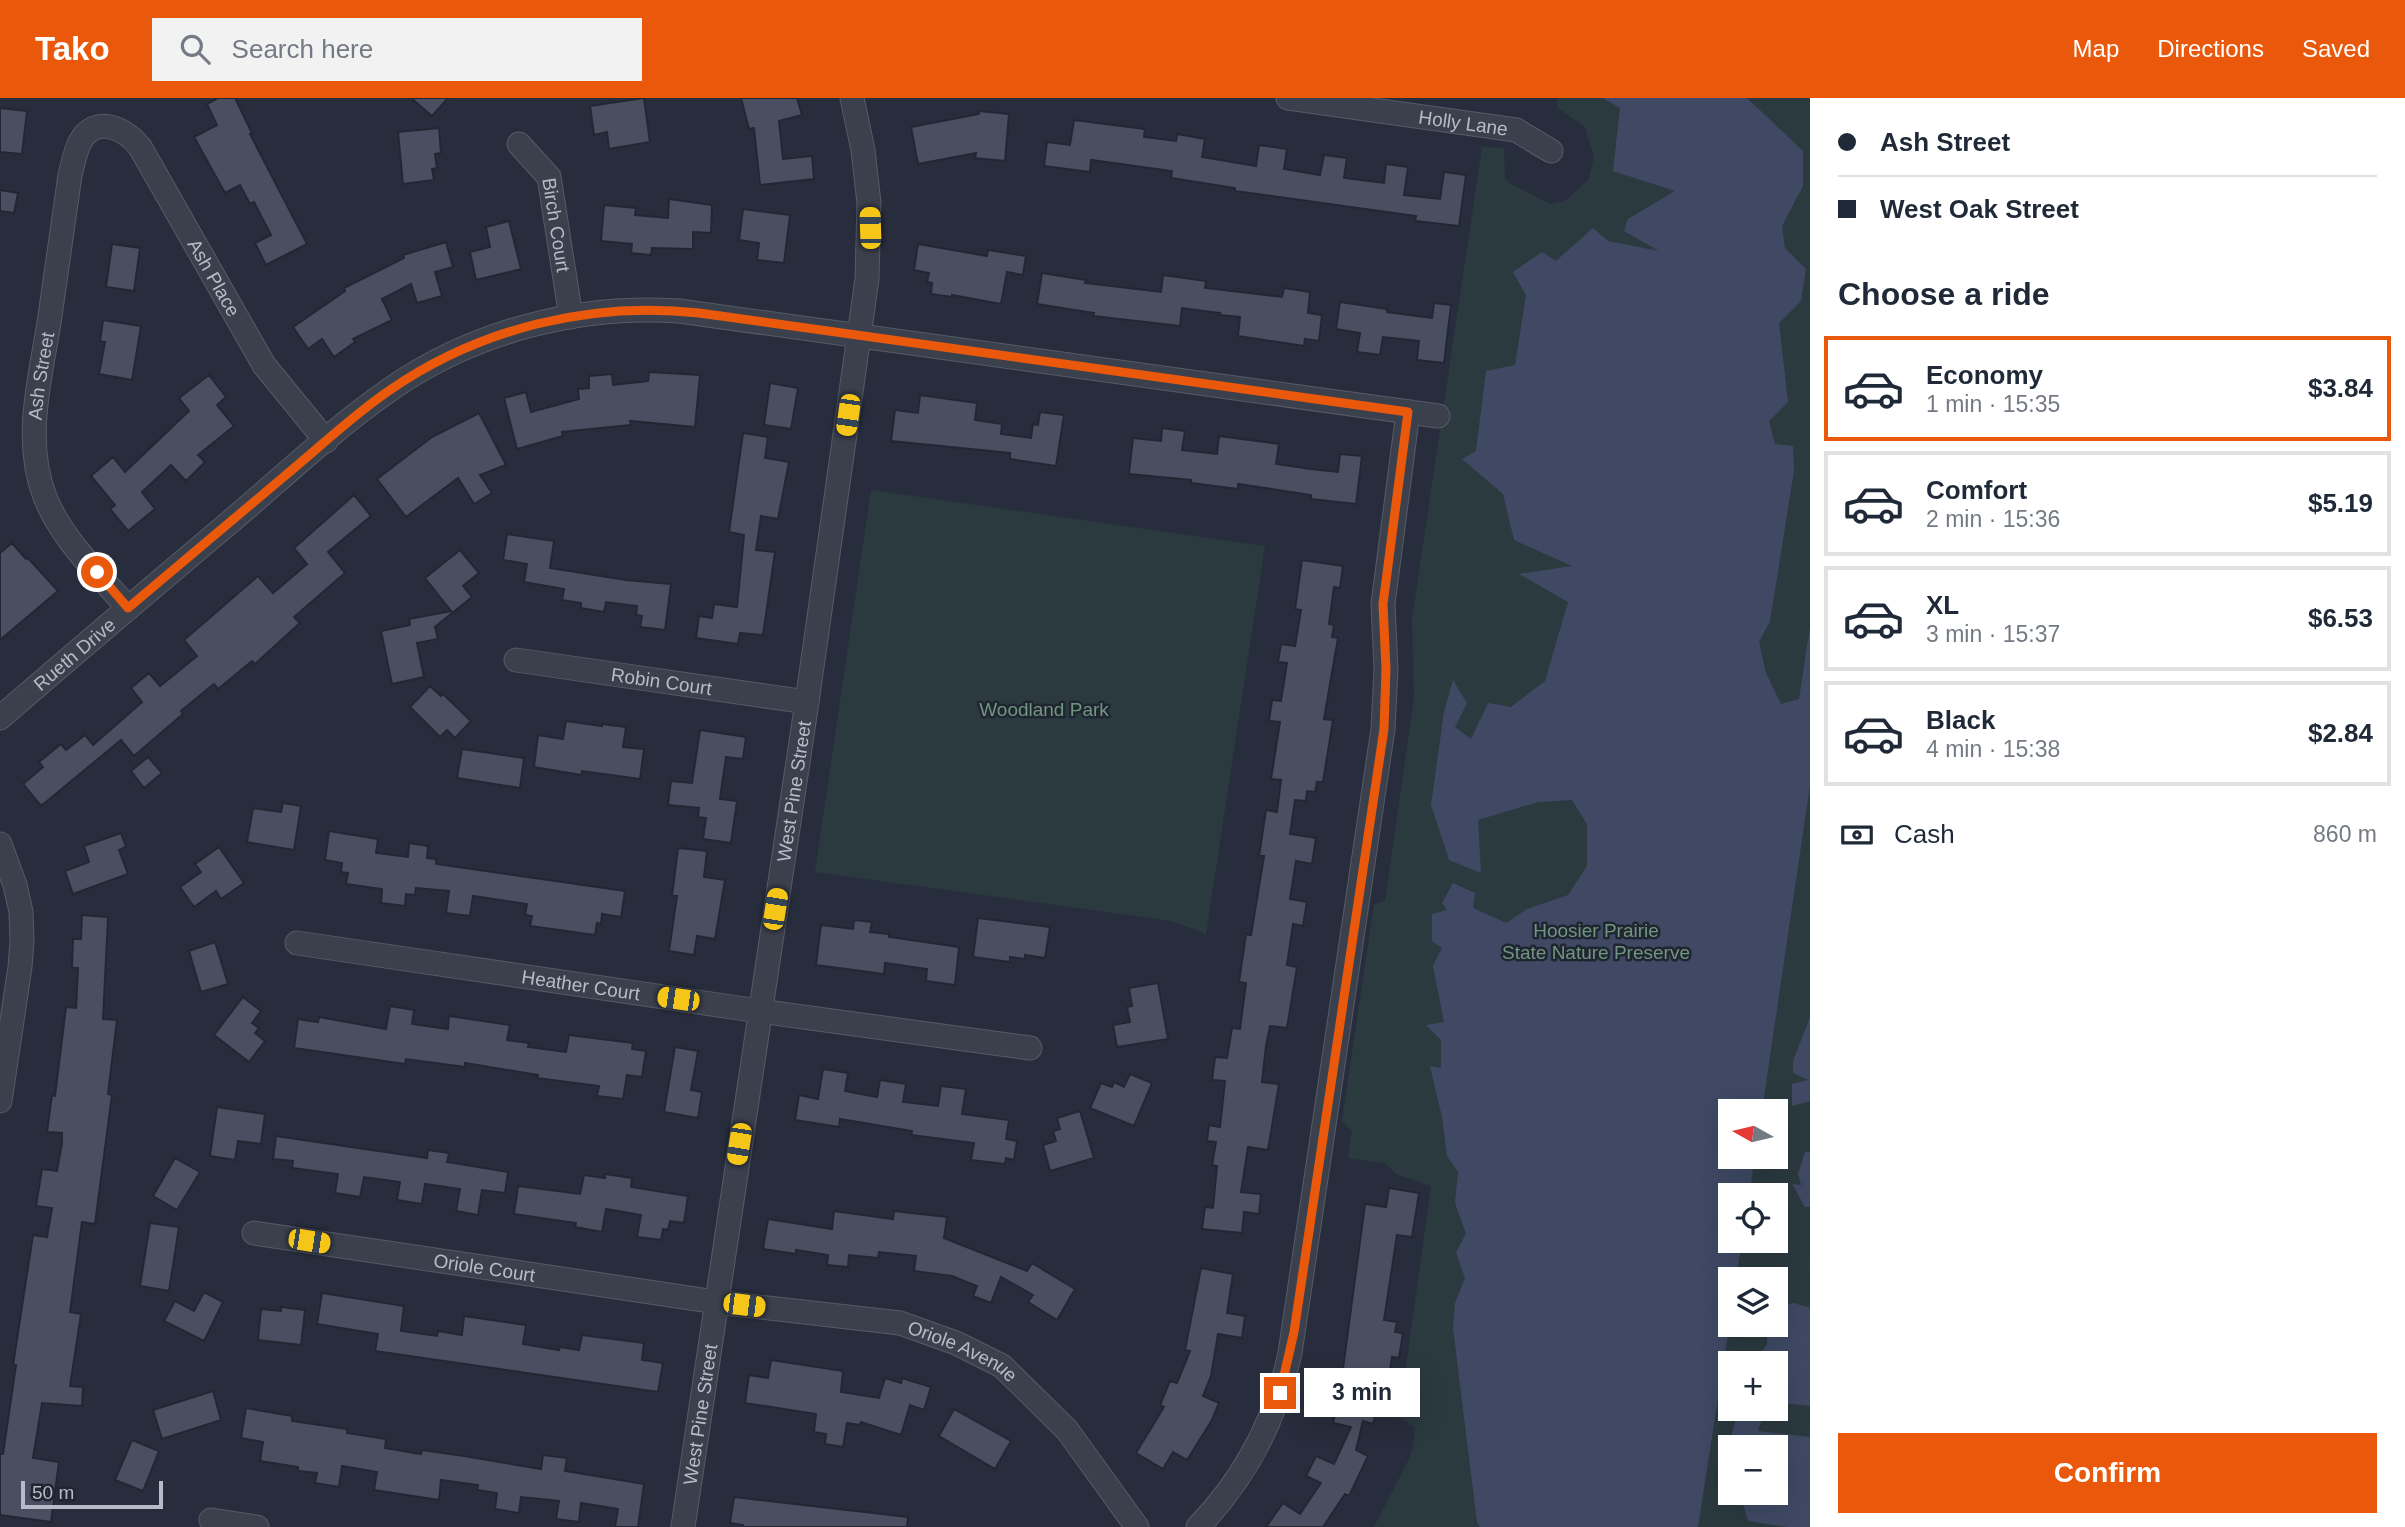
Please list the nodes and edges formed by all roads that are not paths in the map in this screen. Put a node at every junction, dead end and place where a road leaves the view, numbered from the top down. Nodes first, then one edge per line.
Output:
1 (852, 98) edge
2 (1288, 98) edge
3 (1398, 106) edge
4 (100, 127) joint
5 (519, 144) dead end
6 (1551, 151) dead end
7 (571, 317) junction
8 (860, 335) junction
9 (1408, 412) junction
10 (1438, 416) dead end
11 (326, 441) junction
12 (128, 608) junction
13 (516, 660) dead end
14 (807, 702) junction
15 (0, 718) edge
16 (0, 844) edge
17 (297, 943) dead end
18 (759, 1011) junction
19 (1030, 1048) dead end
20 (0, 1101) edge
21 (254, 1233) dead end
22 (716, 1302) junction
23 (211, 1520) dead end
24 (257, 1527) edge
25 (682, 1527) edge
26 (1137, 1527) edge
27 (1198, 1527) edge

1 - 8 street, West Pine Street
2 - 3 street, Holly Lane
3 - 6 street, Holly Lane
4 - 11 street, Ash Place
4 - 12 street, Ash Street
5 - 7 street, Birch Court
7 - 8 street, Rueth Drive
7 - 11 street, Rueth Drive
8 - 9 street, Rueth Drive
8 - 14 street, West Pine Street
9 - 10 street, Rueth Drive
9 - 27 street
11 - 12 street, Rueth Drive
12 - 15 street, Rueth Drive
13 - 14 street, Robin Court
14 - 18 street, West Pine Street
16 - 20 street
17 - 18 street, Heather Court
18 - 19 street, Heather Court
18 - 22 street, West Pine Street
21 - 22 street, Oriole Court
22 - 25 street, West Pine Street
22 - 26 street, Oriole Avenue
23 - 24 street

